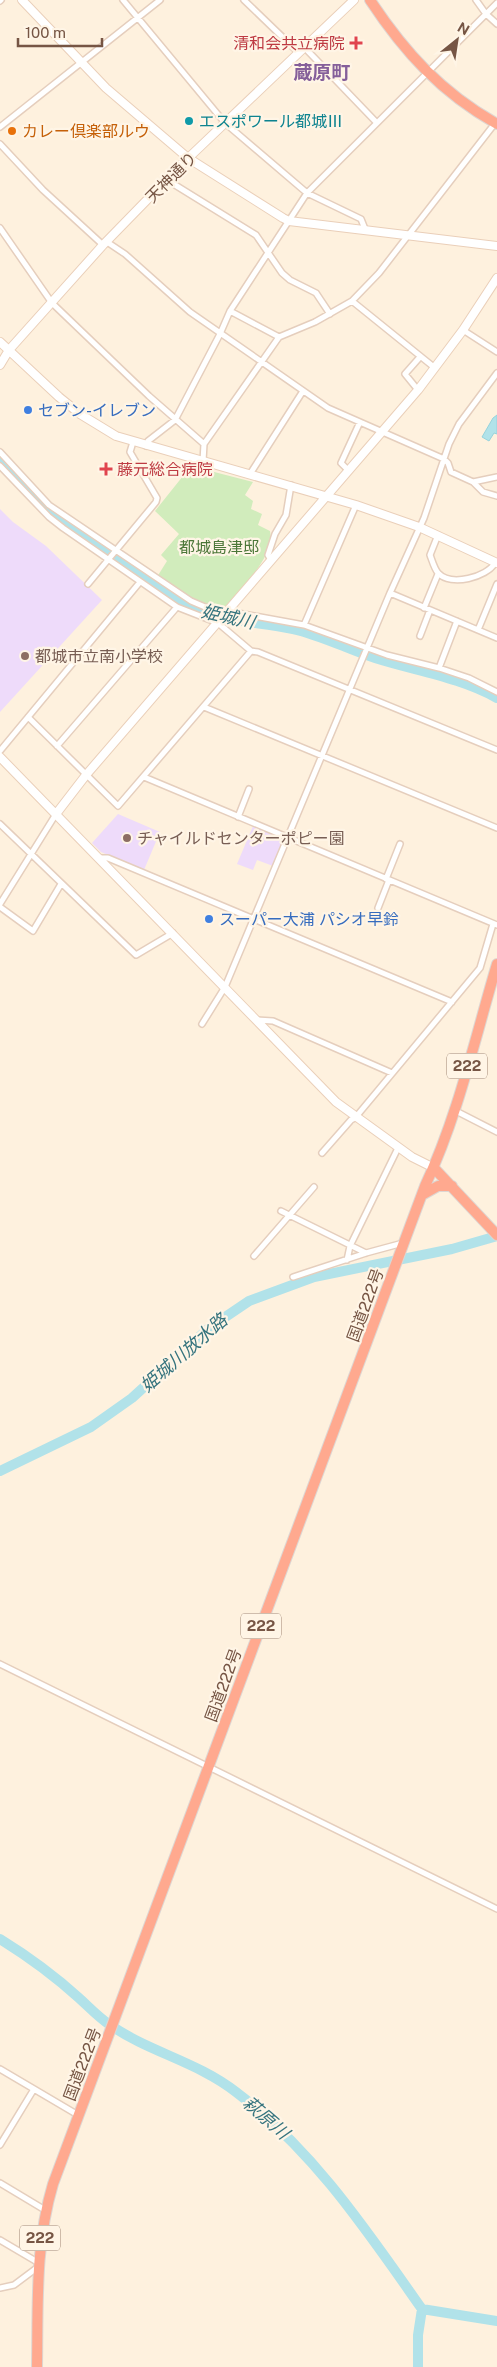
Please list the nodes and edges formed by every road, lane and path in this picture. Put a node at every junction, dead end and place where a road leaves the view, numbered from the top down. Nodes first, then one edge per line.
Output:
1 (22, 0) edge
2 (124, 0) edge
3 (160, 0) edge
4 (244, 0) edge
5 (354, 0) edge
6 (370, 0) edge
7 (476, 0) edge
8 (497, 3) edge
9 (486, 14) junction
10 (137, 17) junction
11 (497, 24) edge
12 (301, 50) junction
13 (82, 64) junction
14 (428, 73) junction
15 (496, 122) edge
16 (225, 123) junction
17 (377, 123) junction
18 (0, 127) edge
19 (0, 144) edge
20 (188, 158) junction
21 (167, 180) junction
22 (307, 193) junction
23 (289, 221) junction
24 (0, 228) edge
25 (365, 229) junction
26 (408, 235) junction
27 (105, 244) junction
28 (497, 246) edge
29 (269, 252) junction
30 (497, 278) edge
31 (352, 302) junction
32 (52, 303) junction
33 (230, 311) junction
34 (330, 314) junction
35 (463, 330) junction
36 (220, 334) junction
37 (279, 337) junction
38 (0, 342) edge
39 (9, 350) junction
40 (497, 352) edge
41 (420, 357) junction
42 (262, 361) junction
43 (0, 365) edge
44 (435, 368) junction
45 (497, 373) edge
46 (418, 390) junction
47 (303, 391) junction
48 (175, 420) junction
49 (360, 422) junction
50 (382, 432) junction
51 (133, 442) junction
52 (204, 444) junction
53 (146, 446) junction
54 (0, 452) edge
55 (444, 459) junction
56 (203, 461) junction
57 (0, 466) edge
58 (348, 470) junction
59 (250, 474) junction
60 (497, 477) edge
61 (473, 482) junction
62 (291, 485) junction
63 (327, 496) junction
64 (497, 496) edge
65 (356, 505) junction
66 (419, 527) junction
67 (438, 536) junction
68 (115, 551) junction
69 (109, 559) junction
70 (271, 560) junction
71 (496, 563) edge
72 (438, 574) junction
73 (140, 582) junction
74 (88, 584) dead end
75 (497, 584) edge
76 (390, 594) junction
77 (177, 607) junction
78 (424, 608) junction
79 (430, 610) junction
80 (227, 612) junction
81 (457, 621) junction
82 (218, 623) junction
83 (304, 625) junction
84 (478, 630) junction
85 (420, 636) dead end
86 (497, 638) edge
87 (367, 648) junction
88 (251, 651) junction
89 (439, 668) junction
90 (350, 689) junction
91 (497, 692) edge
92 (204, 706) junction
93 (28, 717) junction
94 (57, 746) junction
95 (497, 750) edge
96 (0, 751) edge
97 (322, 755) junction
98 (0, 757) edge
99 (86, 775) junction
100 (144, 777) junction
101 (249, 789) dead end
102 (56, 814) junction
103 (238, 817) junction
104 (0, 824) edge
105 (497, 828) edge
106 (288, 838) junction
107 (400, 844) dead end
108 (30, 855) junction
109 (100, 858) junction
110 (387, 880) junction
111 (61, 884) junction
112 (0, 905) edge
113 (378, 908) dead end
114 (254, 919) junction
115 (495, 925) edge
116 (172, 933) junction
117 (497, 964) edge
118 (225, 987) junction
119 (452, 1002) junction
120 (257, 1020) junction
121 (202, 1024) dead end
122 (392, 1073) junction
123 (454, 1110) junction
124 (355, 1118) junction
125 (497, 1132) edge
126 (398, 1148) junction
127 (322, 1153) dead end
128 (434, 1168) junction
129 (452, 1186) junction
130 (314, 1187) dead end
131 (422, 1195) junction
132 (282, 1211) dead end
133 (290, 1216) junction
134 (497, 1235) edge
135 (350, 1246) junction
136 (403, 1246) junction
137 (366, 1253) junction
138 (254, 1256) dead end
139 (347, 1260) junction
140 (293, 1277) dead end
141 (0, 1664) edge
142 (209, 1766) junction
143 (497, 1909) edge
144 (0, 2069) edge
145 (34, 2089) junction
146 (78, 2115) junction
147 (0, 2145) edge
148 (0, 2183) edge
149 (45, 2210) junction
150 (0, 2240) edge
151 (39, 2265) junction
152 (0, 2288) edge
153 (37, 2367) edge

1 - 13 street
2 - 10 street
3 - 10 street
4 - 12 street
5 - 12 street, 天神通り
6 - 14 highway
7 - 9 street
8 - 9 street
9 - 11 street
9 - 14 street
10 - 13 street
10 - 16 street
12 - 16 street, 天神通り
12 - 17 street
13 - 18 street
13 - 20 street
14 - 15 highway
14 - 17 street
15 - 26 street
16 - 20 street, 天神通り
16 - 22 street
17 - 22 street
19 - 27 street
20 - 21 street, 天神通り
20 - 23 street
21 - 27 street, 天神通り
21 - 29 street
22 - 23 street
22 - 25 street
23 - 25 street
23 - 29 street
24 - 32 street
25 - 26 street
26 - 28 street
26 - 31 street
27 - 32 street, 天神通り
27 - 36 street
29 - 33 street
29 - 34 street
30 - 35 street
31 - 34 street
31 - 41 street
32 - 39 street, 天神通り
32 - 48 street
33 - 36 street
33 - 37 street
34 - 37 street
35 - 40 street
35 - 44 street
36 - 42 street
36 - 48 street
37 - 42 street
38 - 39 street
39 - 43 street, 天神通り
39 - 51 street
41 - 44 street
41 - 46 street
42 - 47 street
42 - 52 street
44 - 46 street
45 - 55 street
46 - 50 street
47 - 49 street
47 - 59 street
48 - 52 street
48 - 53 street
49 - 50 street
49 - 58 street
50 - 55 street
50 - 58 street
51 - 53 street
51 - 68 street
52 - 56 street
53 - 56 street
54 - 68 street
55 - 61 street
55 - 66 street
56 - 59 street
57 - 69 street
58 - 63 street
59 - 62 street
60 - 61 street
61 - 64 street
62 - 63 street
62 - 70 street
63 - 65 street
63 - 70 street
65 - 66 street
65 - 83 street
66 - 67 street
66 - 76 street
67 - 71 street
67 - 72 street
68 - 69 street
68 - 80 street
69 - 73 street
69 - 74 street
70 - 80 street
71 - 72 street
72 - 78 street
73 - 77 street
73 - 93 street
75 - 84 street
76 - 78 street
76 - 87 street
77 - 82 street
77 - 94 street
78 - 79 street
79 - 81 street
79 - 85 street
80 - 82 street
80 - 83 street
81 - 84 street
81 - 89 street
82 - 88 street
82 - 99 street
83 - 87 street
84 - 86 street
87 - 89 street
87 - 90 street
88 - 90 street
88 - 92 street
89 - 91 street
90 - 95 street
90 - 97 street
92 - 97 street
92 - 100 street
93 - 94 street
93 - 96 street
94 - 99 street
97 - 105 street
97 - 106 street
98 - 102 street
99 - 100 street
99 - 102 street
100 - 103 street
101 - 103 street
102 - 108 street
102 - 109 street
103 - 106 street
104 - 108 street
106 - 110 street
106 - 114 street
107 - 110 street
108 - 111 street
108 - 112 street
109 - 114 street
109 - 116 street
110 - 113 street
110 - 115 street
111 - 112 street
111 - 116 street
114 - 118 street
114 - 119 street
115 - 119 street
116 - 118 street
117 - 123 highway, 国道222号 / 222
118 - 120 street
118 - 121 street
119 - 122 street
120 - 122 street
120 - 124 street
122 - 124 street
123 - 125 street
123 - 128 highway, 国道222号 / 222
124 - 126 street
124 - 127 street
126 - 128 street
126 - 135 street
128 - 129 highway
128 - 131 highway, 国道222号 / 222
129 - 131 highway
129 - 134 highway
130 - 133 street
131 - 136 highway, 国道222号 / 222
132 - 133 street
133 - 135 street
133 - 138 street
135 - 137 street
135 - 139 street
136 - 137 street
136 - 142 highway, 国道222号 / 222
137 - 139 street
139 - 140 street
141 - 142 street
142 - 143 street
142 - 146 highway, 国道222号 / 222
144 - 145 street
145 - 146 street
145 - 147 street
146 - 149 highway, 国道222号 / 222
148 - 149 street
149 - 151 highway, 国道222号 / 222
150 - 151 street
151 - 152 street
151 - 153 highway, 国道222号 / 222

